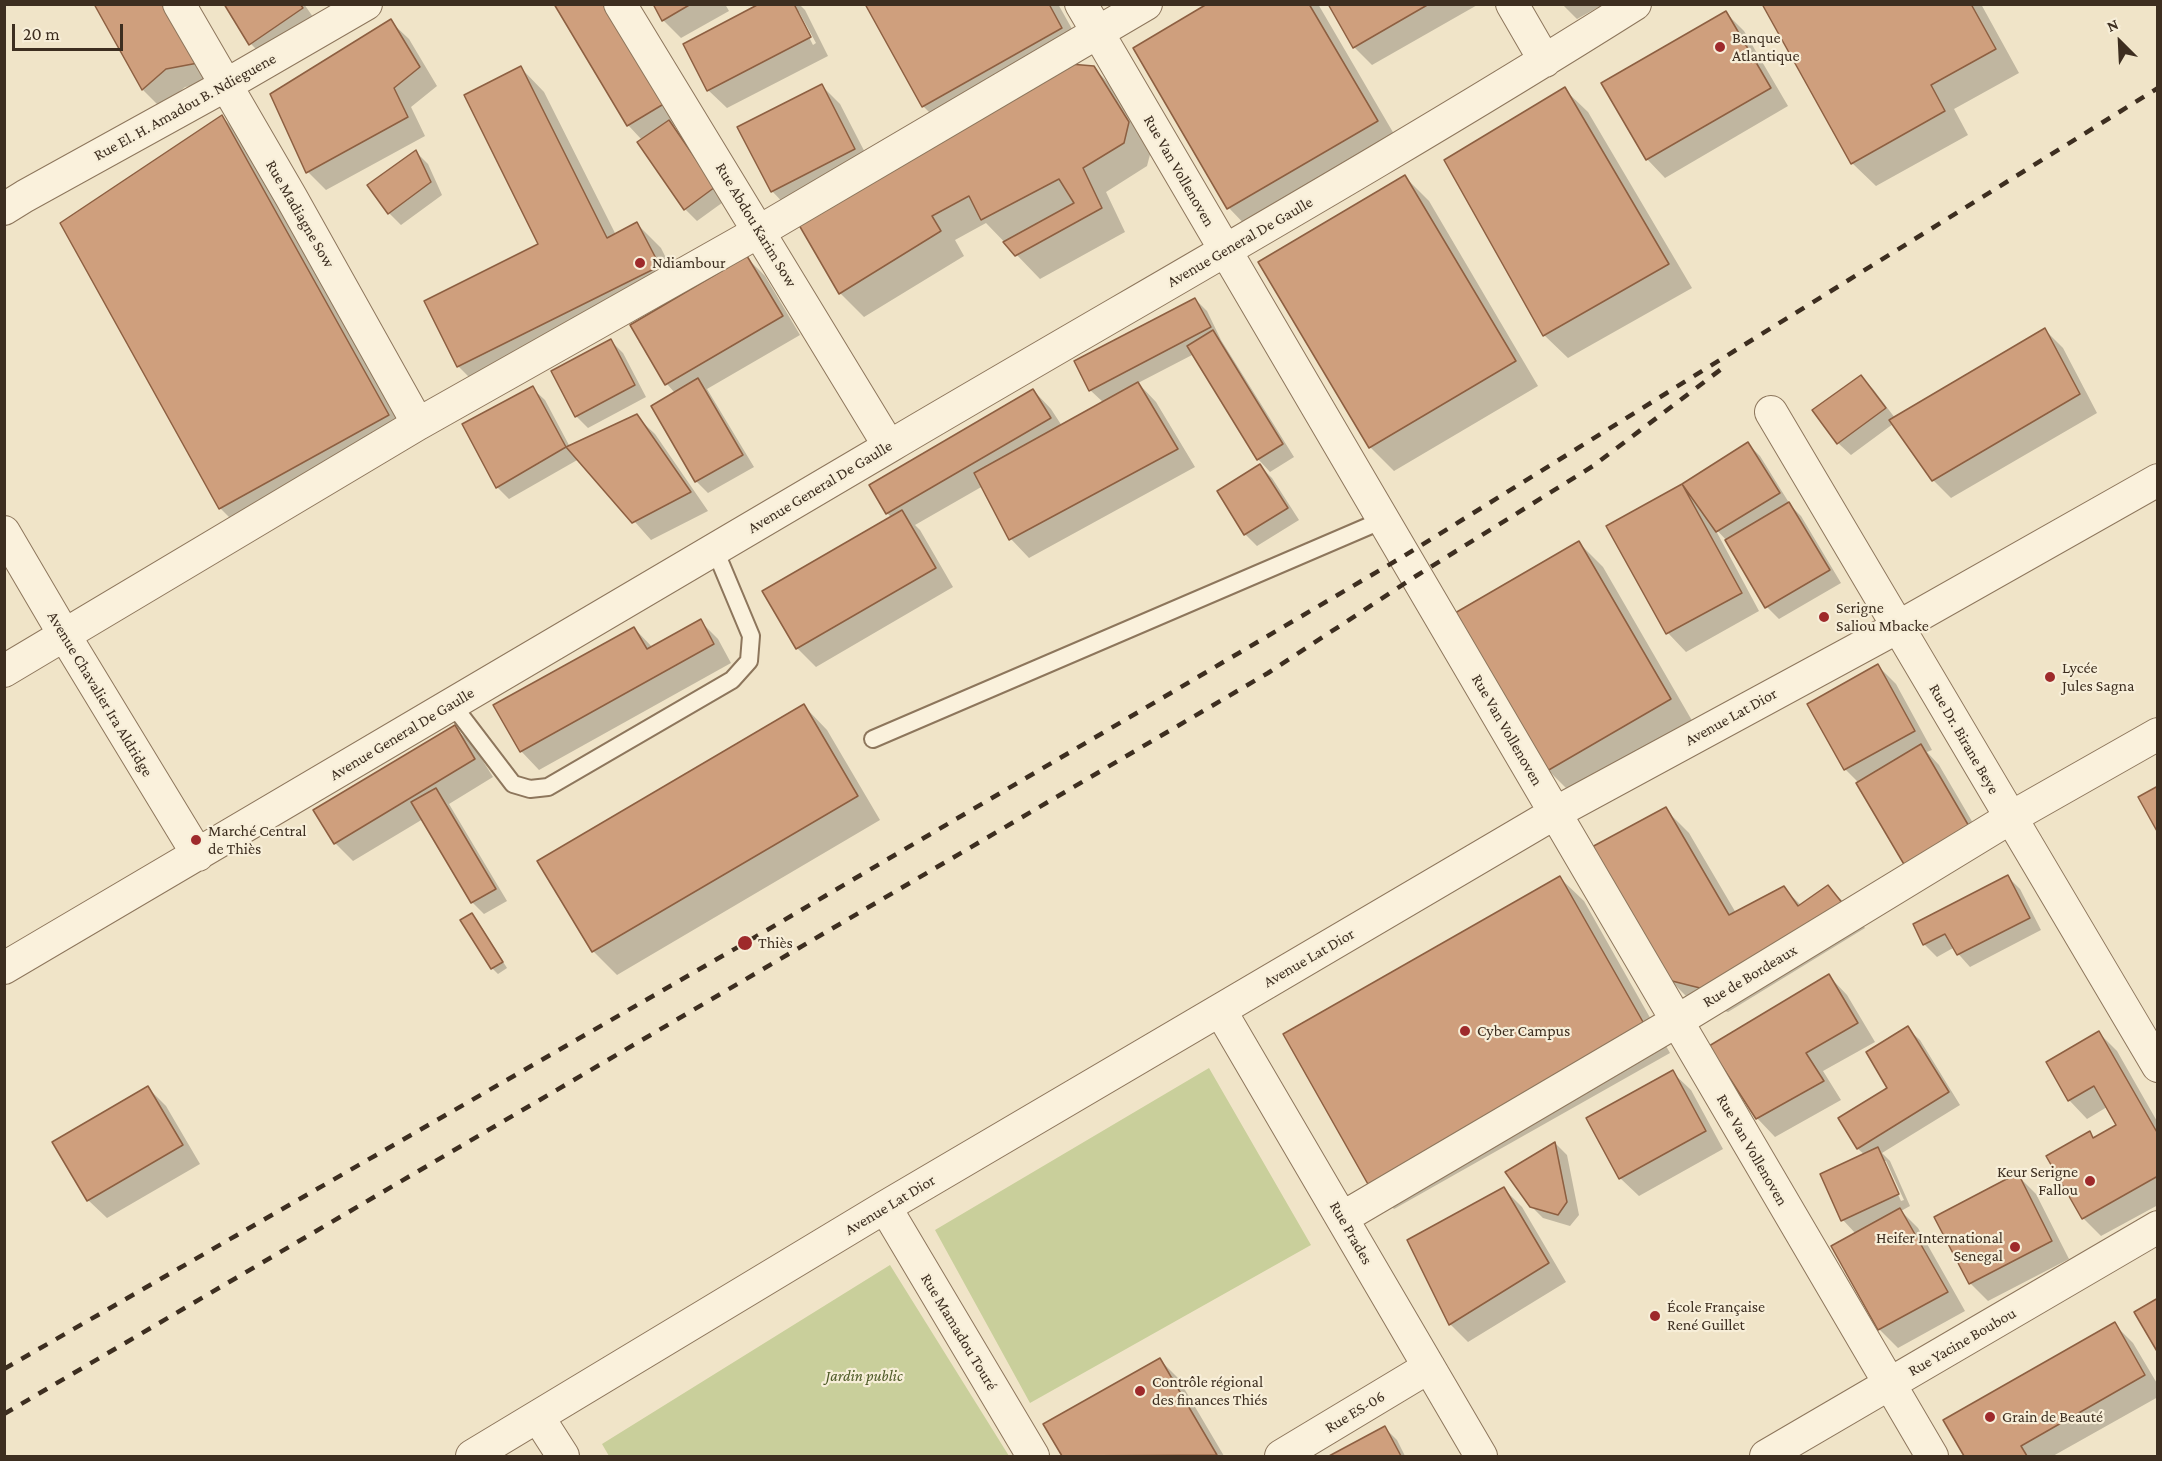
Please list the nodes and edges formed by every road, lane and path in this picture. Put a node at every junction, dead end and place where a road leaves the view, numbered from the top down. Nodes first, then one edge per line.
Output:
1 (179, 4) edge
2 (366, 4) edge
3 (621, 4) edge
4 (1081, 4) edge
5 (1146, 4) edge
6 (1512, 4) edge
7 (1635, 4) edge
8 (1097, 33) junction
9 (1545, 61) junction
10 (226, 85) junction
11 (4, 209) edge
12 (760, 231) junction
13 (1226, 251) junction
14 (1771, 412) dead end
15 (418, 424) junction
16 (889, 446) junction
17 (2157, 480) edge
18 (1383, 520) junction
19 (4, 532) edge
20 (715, 550) junction
21 (1898, 627) junction
22 (65, 636) junction
23 (4, 671) edge
24 (452, 704) junction
25 (2157, 734) edge
26 (873, 739) dead end
27 (1555, 813) junction
28 (2010, 818) junction
29 (198, 855) junction
30 (4, 968) edge
31 (1220, 1010) junction
32 (1677, 1021) junction
33 (2157, 1066) edge
34 (885, 1207) junction
35 (1342, 1218) junction
36 (2157, 1227) edge
37 (1429, 1367) junction
38 (1890, 1384) junction
39 (538, 1417) junction
40 (472, 1456) edge
41 (563, 1456) edge
42 (1033, 1456) edge
43 (1281, 1456) edge
44 (1481, 1456) edge
45 (1766, 1456) edge
46 (1932, 1456) edge

1 - 10 street, Rue Madiagne Sow
2 - 10 street, Rue El. H. Amadou B. Ndieguene
3 - 12 street, Rue Abdou Karim Sow
4 - 8 street, Rue Van Vollenoven
5 - 8 street
6 - 9 street
7 - 9 street, Avenue General De Gaulle
8 - 12 street
8 - 13 street, Rue Van Vollenoven
9 - 13 street, Avenue General De Gaulle
10 - 11 street, Rue El. H. Amadou B. Ndieguene
10 - 15 street, Rue Madiagne Sow
12 - 15 street
12 - 16 street, Rue Abdou Karim Sow
13 - 16 street, Avenue General De Gaulle
13 - 18 street, Rue Van Vollenoven
14 - 21 street, Rue Dr. Birane Beye
15 - 22 street
16 - 20 street, Avenue General De Gaulle
17 - 21 street, Avenue Lat Dior
18 - 26 lane
18 - 27 street, Rue Van Vollenoven
19 - 22 street, Avenue Chavalier Ira Aldridge
20 - 24 street, Avenue General De Gaulle
20 - 24 lane
21 - 27 street, Avenue Lat Dior
21 - 28 street, Rue Dr. Birane Beye
22 - 23 street
22 - 29 street, Avenue Chavalier Ira Aldridge
24 - 29 street, Avenue General De Gaulle
25 - 28 street, Rue de Bordeaux
27 - 31 street, Avenue Lat Dior
27 - 32 street, Rue Van Vollenoven
28 - 32 street, Rue de Bordeaux
28 - 33 street, Rue Dr. Birane Beye
29 - 30 street, Avenue General De Gaulle
31 - 34 street, Avenue Lat Dior
31 - 35 street, Rue Prades
32 - 35 street, Rue de Bordeaux
32 - 38 street, Rue Van Vollenoven
34 - 39 street, Avenue Lat Dior
34 - 42 street, Rue Mamadou Touré
35 - 37 street, Rue Prades
36 - 38 street, Rue Yacine Boubou
37 - 43 street, Rue ES-06
37 - 44 street, Rue Prades
38 - 45 street, Rue Yacine Boubou
38 - 46 street, Rue Van Vollenoven
39 - 40 street, Avenue Lat Dior
39 - 41 street

